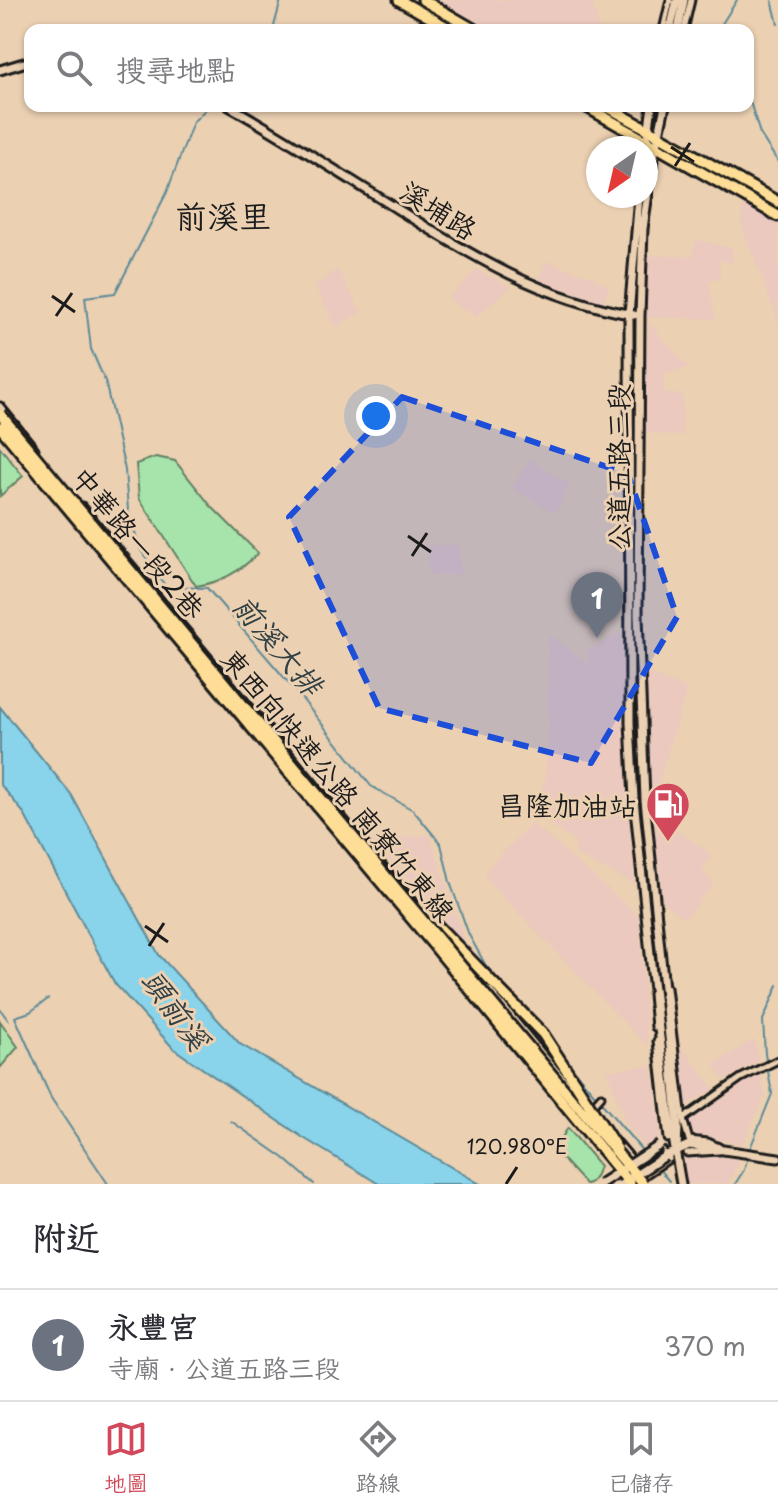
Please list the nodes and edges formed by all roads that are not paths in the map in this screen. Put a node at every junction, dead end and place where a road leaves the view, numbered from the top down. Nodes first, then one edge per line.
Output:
1 (399, 0) edge
2 (423, 0) edge
3 (670, 0) edge
4 (677, 0) edge
5 (684, 0) edge
6 (691, 0) edge
7 (441, 24) edge
8 (465, 24) edge
9 (664, 24) edge
10 (671, 24) edge
11 (679, 24) edge
12 (685, 24) edge
13 (24, 63) edge
14 (0, 70) edge
15 (239, 112) edge
16 (596, 112) edge
17 (613, 112) edge
18 (651, 112) edge
19 (664, 112) edge
20 (640, 136) edge
21 (642, 136) edge
22 (648, 136) edge
23 (658, 142) junction
24 (778, 202) edge
25 (638, 208) edge
26 (646, 208) edge
27 (778, 216) edge
28 (629, 315) junction
29 (640, 316) junction
30 (0, 406) edge
31 (0, 414) edge
32 (0, 427) edge
33 (652, 866) junction
34 (641, 867) junction
35 (401, 886) junction
36 (419, 907) junction
37 (421, 918) junction
38 (652, 973) junction
39 (663, 974) junction
40 (778, 1060) edge
41 (577, 1095) junction
42 (601, 1096) dead end
43 (593, 1105) junction
44 (683, 1119) junction
45 (600, 1122) junction
46 (677, 1148) junction
47 (724, 1149) junction
48 (665, 1150) junction
49 (619, 1153) junction
50 (687, 1153) dead end
51 (778, 1158) edge
52 (638, 1167) junction
53 (644, 1179) edge
54 (600, 1184) edge
55 (622, 1184) edge
56 (630, 1184) edge
57 (681, 1184) edge

1 - 7 main road
2 - 8 main road
3 - 9 street
4 - 10 street
5 - 11 street
6 - 12 street
13 - 14 street
15 - 28 street, 溪埔路
16 - 20 main road
17 - 21 main road
18 - 22 street
19 - 23 street, 公道五路三段
23 - 24 main road
23 - 27 main road
25 - 28 street, 公道五路三段
26 - 29 street, 公道五路三段
28 - 29 street, 溪埔路
28 - 34 street, 公道五路三段
29 - 33 street, 公道五路三段
30 - 35 street, 中華路一段2巷
31 - 49 main road, 東西向快速公路 南寮竹東線, bridge
32 - 56 main road, 東西向快速公路 南寮竹東線, bridge
33 - 34 street
33 - 39 street, 公道五路三段
34 - 38 street, 公道五路三段
35 - 36 street, 中華路一段2巷
35 - 37 street, 中華路一段2巷
36 - 37 street, 中華路一段2巷
36 - 49 main road, bridge
37 - 41 street, 中華路一段2巷
38 - 46 street, 公道五路三段
38 - 48 street, 公道五路三段
39 - 44 street, 公道五路三段
39 - 46 street, 公道五路三段
40 - 44 street
41 - 43 street, 中華路一段2巷
41 - 45 street, 中華路一段2巷
42 - 43 street
43 - 45 street, 中華路一段2巷
44 - 47 street, 公道五路三段
45 - 52 street, 中華路一段2巷
46 - 47 street
46 - 48 street
46 - 57 street
47 - 50 street
47 - 51 street
48 - 52 street, bridge
48 - 53 street, bridge
48 - 54 street, bridge
48 - 55 street, bridge
49 - 53 main road, 東西向快速公路 南寮竹東線, bridge
52 - 53 street, 中華路一段2巷

